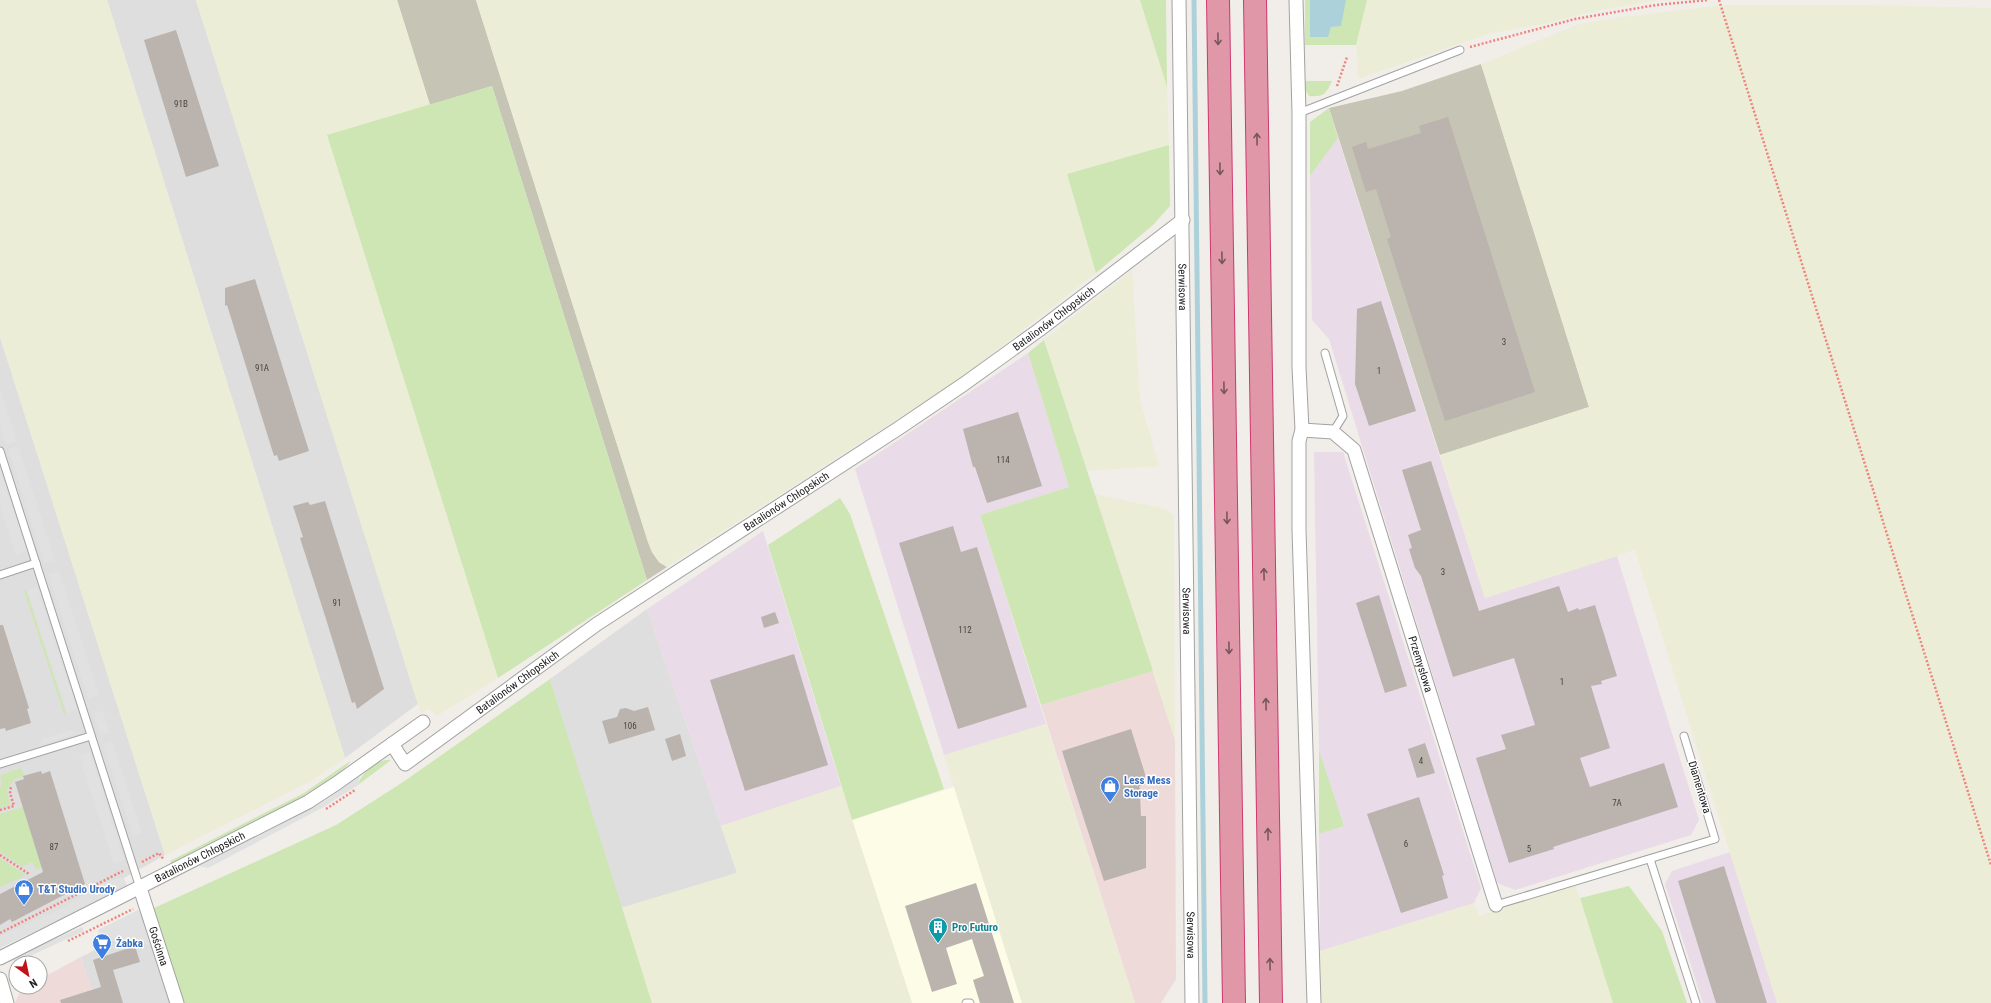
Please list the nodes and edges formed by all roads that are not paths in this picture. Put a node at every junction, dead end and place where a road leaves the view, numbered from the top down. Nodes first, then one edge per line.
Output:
1 (1179, 0) edge
2 (1218, 0) edge
3 (1255, 0) edge
4 (1296, 0) edge
5 (1460, 50) road end
6 (1299, 113) junction
7 (1182, 220) junction
8 (1324, 353) dead end
9 (1302, 430) junction
10 (1333, 432) junction
11 (0, 451) edge
12 (36, 563) junction
13 (0, 575) edge
14 (422, 722) dead end
15 (92, 736) junction
16 (1684, 736) dead end
17 (392, 744) junction
18 (0, 764) edge
19 (1650, 859) junction
20 (140, 888) junction
21 (1496, 905) joint
22 (0, 958) edge
23 (0, 979) edge
24 (7, 1003) edge
25 (177, 1003) edge
26 (966, 1003) edge
27 (970, 1003) edge
28 (1192, 1003) edge
29 (1234, 1003) edge
30 (1271, 1003) edge
31 (1314, 1003) edge
32 (1696, 1003) edge

1 - 7 street, Serwisowa
2 -> 29 highway
30 -> 3 highway
4 - 6 street
5 - 6 lane
6 - 9 street
7 - 17 street, Batalionów Chłopskich
7 - 28 street, Serwisowa
8 - 10 lane
9 - 10 street
9 - 31 street
10 - 21 street, Przemysłowa
11 - 12 lane
12 - 13 lane
12 - 15 lane
14 - 17 street, Batalionów Chłopskich
15 - 18 lane
15 - 20 lane
16 - 19 lane, Diamentowa
17 - 20 street, Batalionów Chłopskich
19 - 21 lane
19 - 32 lane
20 - 22 street, Batalionów Chłopskich
20 - 25 street, Gościnna
23 - 24 street
26 - 27 lane

